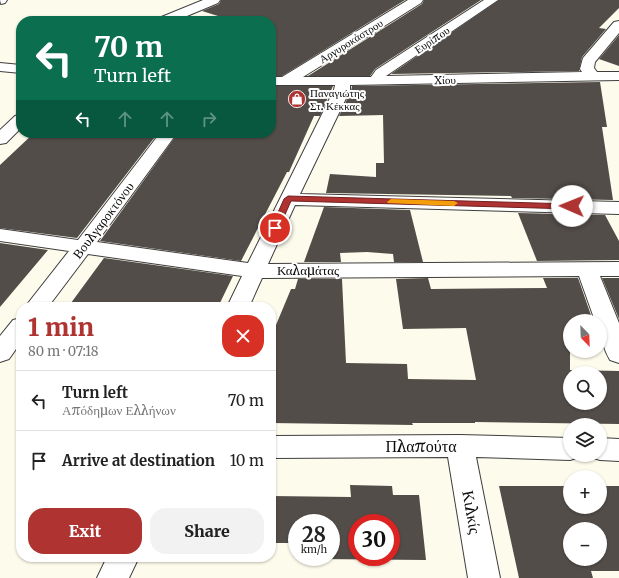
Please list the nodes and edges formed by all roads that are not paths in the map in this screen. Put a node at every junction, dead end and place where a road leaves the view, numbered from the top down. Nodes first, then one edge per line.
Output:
1 (214, 0) edge
2 (417, 0) edge
3 (492, 0) edge
4 (176, 16) edge
5 (619, 25) edge
6 (0, 67) edge
7 (16, 69) edge
8 (593, 76) junction
9 (619, 76) edge
10 (278, 81) edge
11 (343, 82) junction
12 (375, 82) junction
13 (16, 124) edge
14 (165, 138) edge
15 (0, 139) edge
16 (288, 199) junction
17 (619, 208) edge
18 (0, 235) edge
19 (84, 247) junction
20 (587, 269) junction
21 (619, 269) edge
22 (255, 271) junction
23 (40, 302) edge
24 (240, 302) edge
25 (16, 332) edge
26 (0, 353) edge
27 (619, 354) edge
28 (460, 446) junction
29 (276, 447) edge
30 (563, 449) edge
31 (607, 449) edge
32 (619, 450) edge
33 (121, 562) edge
34 (113, 578) edge
35 (484, 578) edge

1 - 4 street
2 - 10 street, Αργυροκάστρου
3 - 12 street, Ευρίπου
5 - 8 street
6 - 7 street
8 - 9 street, Χίου
8 - 12 street, Χίου
10 - 11 street, Χίου
11 - 12 street, Χίου
11 - 16 street
13 - 15 street
14 - 19 street, Βουλγαροκτόνου
16 - 17 street
16 - 22 street
18 - 19 street, Καλαμάτας
19 - 22 street, Καλαμάτας
19 - 23 street, Βουλγαροκτόνου
20 - 21 street, Καλαμάτας
20 - 22 street, Καλαμάτας
20 - 27 street
22 - 24 street
25 - 26 street
28 - 29 street, Πλαπούτα
28 - 30 street, Πλαπούτα
28 - 35 street, Κιλκίς
31 - 32 street
33 - 34 street

